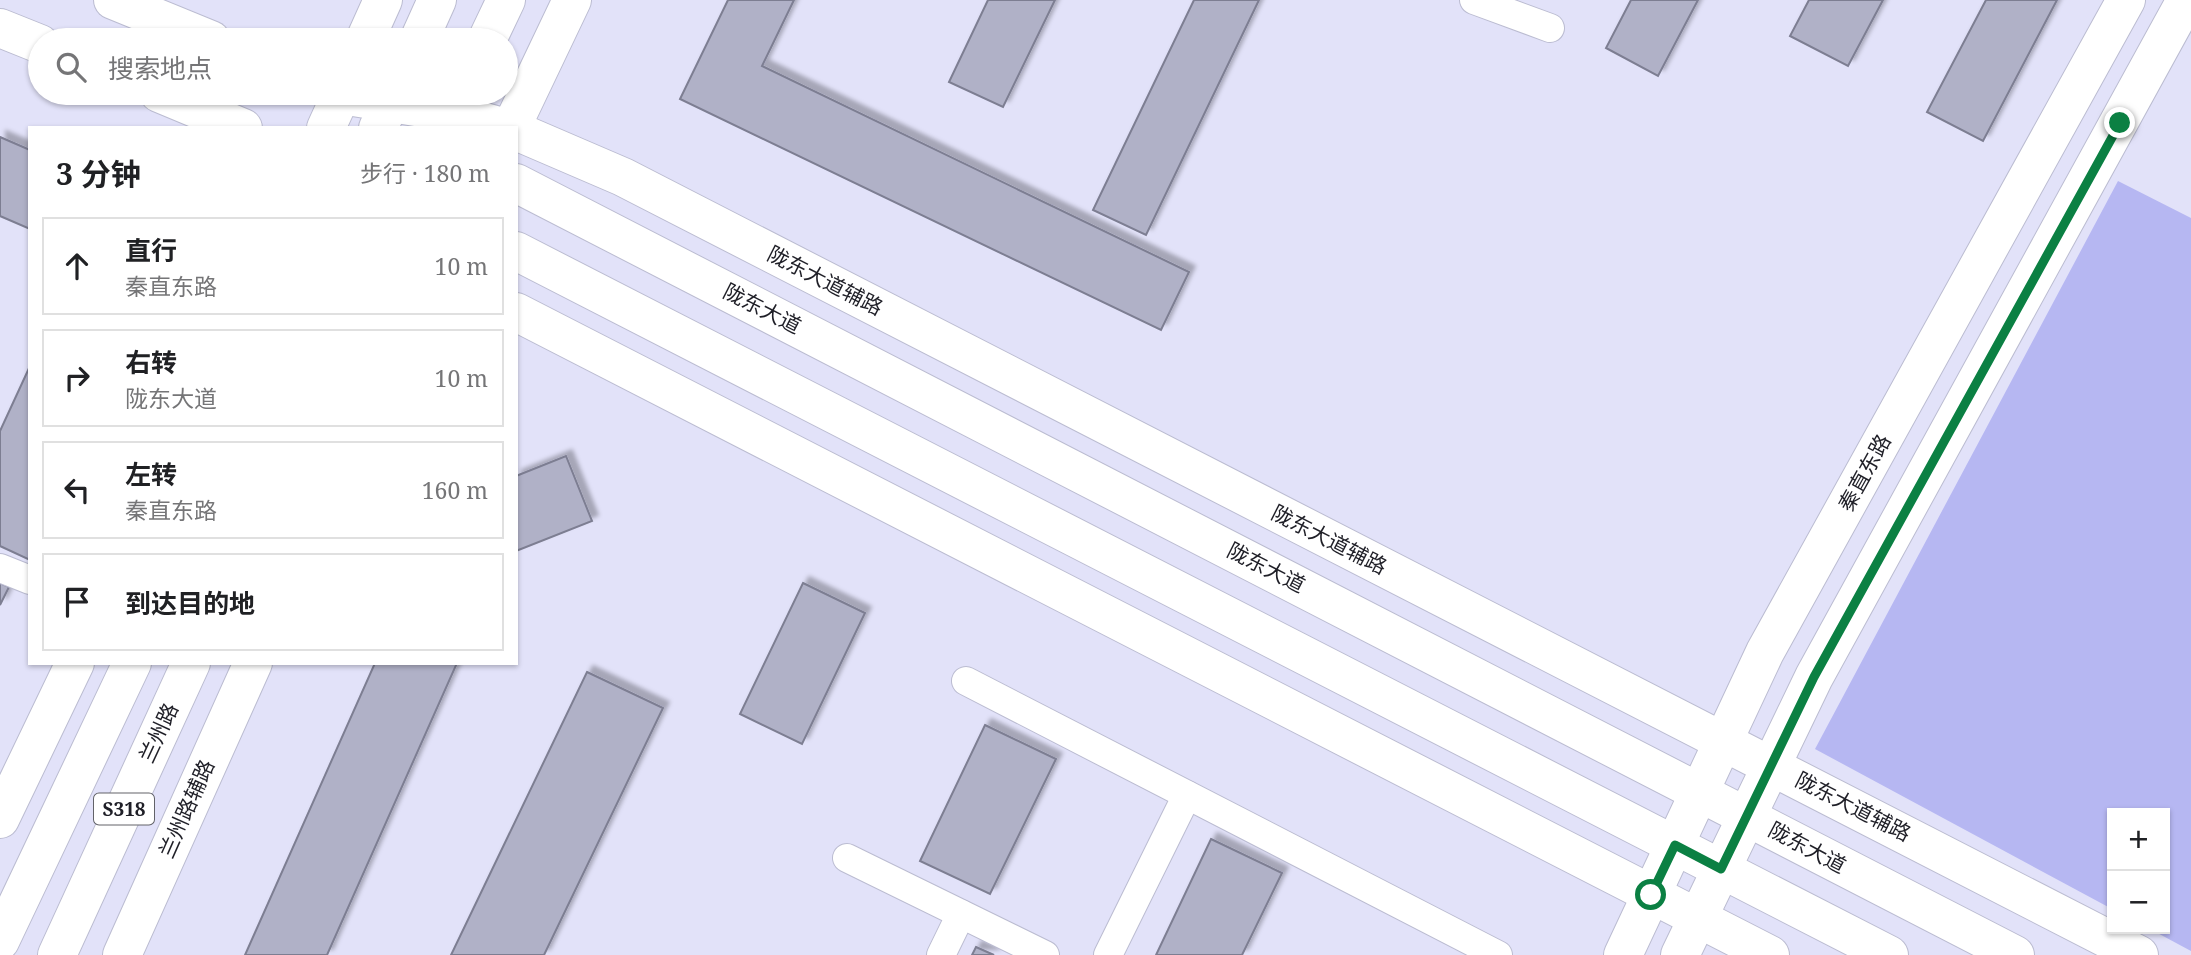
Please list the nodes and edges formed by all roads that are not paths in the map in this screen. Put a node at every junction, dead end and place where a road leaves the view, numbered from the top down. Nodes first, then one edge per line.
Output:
1 (113, 0) edge
2 (383, 0) edge
3 (437, 0) edge
4 (506, 0) edge
5 (572, 0) edge
6 (1474, 0) edge
7 (2126, 0) edge
8 (2186, 0) edge
9 (0, 28) edge
10 (182, 28) edge
11 (370, 28) edge
12 (424, 28) edge
13 (493, 28) edge
14 (1550, 28) dead end
15 (28, 39) edge
16 (188, 105) edge
17 (351, 105) edge
18 (454, 111) edge
19 (392, 113) edge
20 (238, 126) edge
21 (502, 126) edge
22 (509, 126) edge
23 (518, 132) edge
24 (518, 184) edge
25 (518, 252) edge
26 (518, 313) edge
27 (0, 568) edge
28 (28, 579) edge
29 (74, 665) edge
30 (131, 665) edge
31 (190, 665) edge
32 (252, 665) edge
33 (966, 681) dead end
34 (1723, 741) junction
35 (1771, 765) junction
36 (1699, 792) junction
37 (1187, 795) junction
38 (1746, 816) junction
39 (0, 819) edge
40 (1675, 845) junction
41 (847, 858) dead end
42 (1721, 869) junction
43 (1651, 895) junction
44 (961, 914) junction
45 (1698, 918) junction
46 (0, 942) edge
47 (57, 955) edge
48 (122, 955) edge
49 (941, 955) edge
50 (1045, 955) edge
51 (1108, 955) edge
52 (1498, 955) edge
53 (1623, 955) edge
54 (1680, 955) edge
55 (1770, 955) edge
56 (1889, 955) edge
57 (2015, 955) edge
58 (2139, 955) edge

1 - 10 street
2 - 11 street
3 - 12 street
4 - 13 street
5 - 22 street
6 - 14 street
7 - 34 street, 秦直东路
8 - 35 street
9 - 15 street
16 - 20 street
17 - 19 street
18 - 19 street
18 - 21 street
23 - 34 street, 陇东大道辅路
24 - 36 street, 陇东大道
25 - 40 street
26 - 43 street
27 - 28 street
29 - 39 street
30 - 46 street, S318
31 - 47 street, 兰州路 / S318
32 - 48 street, 兰州路辅路
33 - 37 street
34 - 35 street, 陇东大道辅路
34 - 36 street, 秦直东路
35 - 38 street
35 - 58 street, 陇东大道辅路
36 - 38 street, 陇东大道
36 - 40 street, 秦直东路
37 - 51 street
37 - 52 street
38 - 42 street
38 - 57 street, 陇东大道
40 - 42 street
40 - 43 street, 秦直东路
41 - 44 street
42 - 45 street
42 - 56 street
43 - 45 street
43 - 53 street, 秦直东路
44 - 49 street
44 - 50 street
45 - 54 street
45 - 55 street

